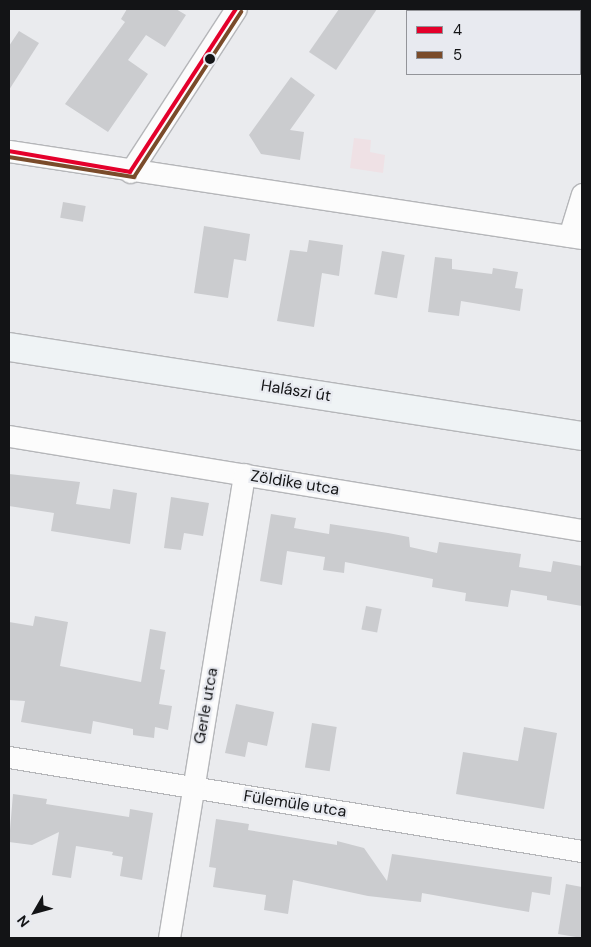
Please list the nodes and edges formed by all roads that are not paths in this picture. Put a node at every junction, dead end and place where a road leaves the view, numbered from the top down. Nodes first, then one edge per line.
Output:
1 (236, 9) edge
2 (9, 151) edge
3 (130, 172) junction
4 (582, 194) edge
5 (576, 237) edge
6 (9, 346) edge
7 (9, 436) edge
8 (582, 436) edge
9 (244, 474) junction
10 (582, 530) edge
11 (9, 757) edge
12 (192, 787) junction
13 (582, 851) edge
14 (170, 938) edge

1 - 3 street
2 - 3 street
3 - 5 street
4 - 5 street
6 - 8 main road, Halászi út
7 - 9 street, Zöldike utca
9 - 10 street, Zöldike utca
9 - 12 street, Gerle utca
11 - 12 street, Fülemüle utca
12 - 13 street, Fülemüle utca
12 - 14 street, Gerle utca

